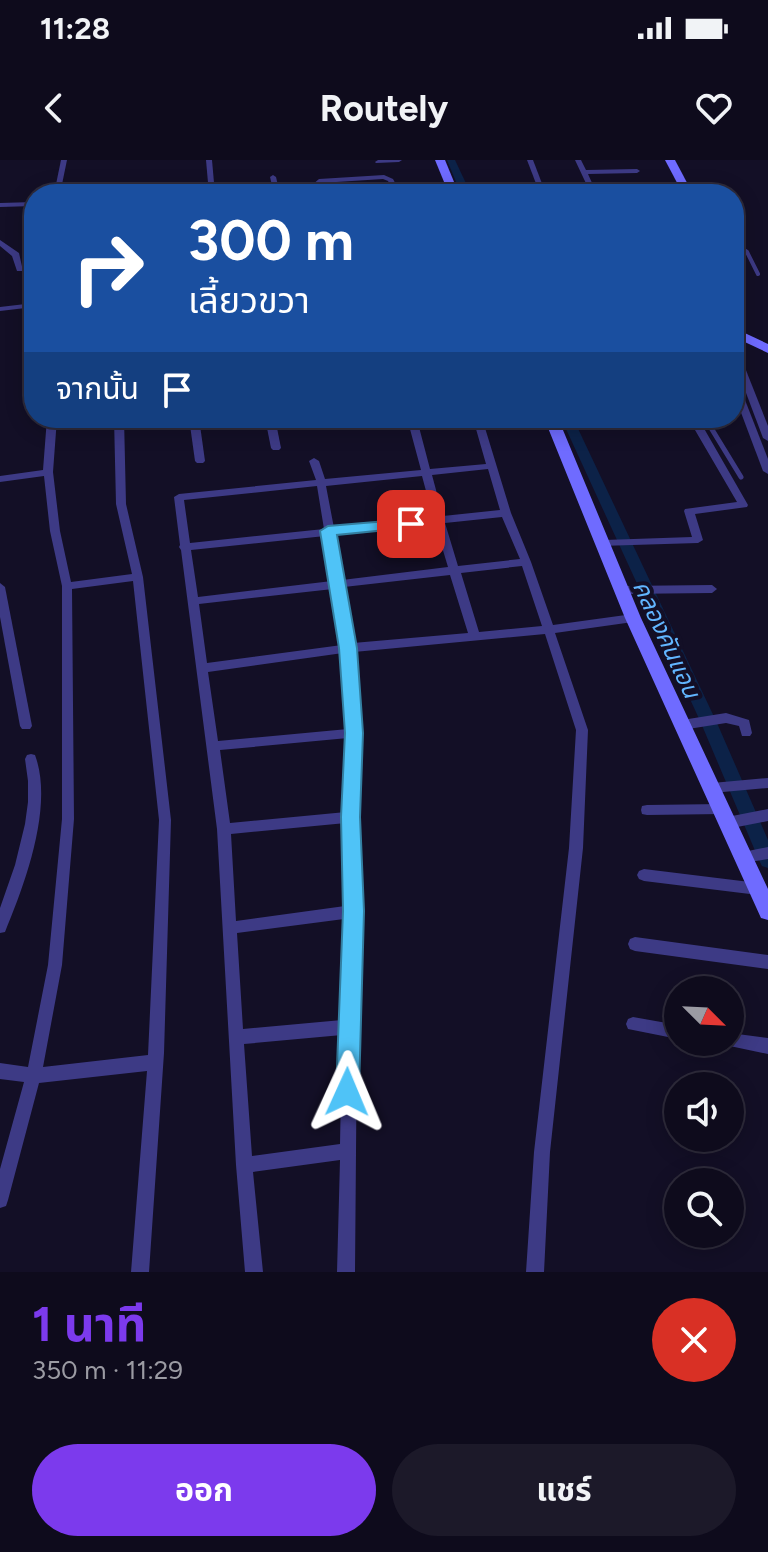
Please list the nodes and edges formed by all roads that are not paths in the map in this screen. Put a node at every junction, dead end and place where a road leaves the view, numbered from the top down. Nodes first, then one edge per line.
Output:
1 (64, 160) edge
2 (209, 160) edge
3 (399, 160) edge
4 (440, 160) edge
5 (530, 160) edge
6 (578, 160) edge
7 (670, 160) edge
8 (378, 162) edge
9 (637, 171) dead end
10 (583, 172) junction
11 (273, 177) dead end
12 (59, 184) edge
13 (211, 184) edge
14 (275, 184) edge
15 (316, 184) edge
16 (393, 184) edge
17 (450, 184) edge
18 (539, 184) edge
19 (589, 184) edge
20 (683, 184) edge
21 (24, 204) edge
22 (0, 205) edge
23 (0, 242) edge
24 (744, 250) edge
25 (20, 269) dead end
26 (758, 274) dead end
27 (24, 306) edge
28 (0, 309) edge
29 (744, 337) edge
30 (768, 349) edge
31 (744, 375) edge
32 (744, 404) edge
33 (51, 428) edge
34 (119, 428) edge
35 (195, 428) edge
36 (272, 428) edge
37 (414, 428) edge
38 (480, 428) edge
39 (556, 428) edge
40 (699, 428) edge
41 (711, 428) edge
42 (767, 432) edge
43 (763, 445) edge
44 (276, 448) dead end
45 (200, 461) dead end
46 (314, 461) dead end
47 (492, 466) junction
48 (768, 471) edge
49 (48, 472) junction
50 (425, 472) junction
51 (741, 477) dead end
52 (0, 479) edge
53 (321, 482) junction
54 (506, 513) junction
55 (439, 521) junction
56 (328, 531) junction
57 (611, 544) junction
58 (184, 547) junction
59 (526, 562) junction
60 (454, 571) junction
61 (138, 577) junction
62 (338, 585) junction
63 (67, 586) junction
64 (0, 587) edge
65 (627, 589) junction
66 (712, 589) dead end
67 (195, 601) junction
68 (633, 618) junction
69 (548, 630) junction
70 (475, 636) junction
71 (348, 648) junction
72 (204, 668) junction
73 (689, 723) junction
74 (26, 726) dead end
75 (354, 733) junction
76 (746, 733) dead end
77 (213, 746) junction
78 (31, 759) dead end
79 (768, 783) edge
80 (720, 787) junction
81 (647, 810) dead end
82 (768, 815) edge
83 (351, 817) junction
84 (730, 817) junction
85 (224, 829) junction
86 (755, 855) edge
87 (644, 875) dead end
88 (758, 889) junction
89 (353, 911) junction
90 (768, 911) edge
91 (0, 927) edge
92 (230, 928) junction
93 (635, 944) dead end
94 (768, 962) edge
95 (633, 1024) dead end
96 (348, 1027) junction
97 (664, 1030) edge
98 (236, 1037) junction
99 (744, 1042) edge
100 (768, 1046) edge
101 (155, 1062) junction
102 (0, 1071) edge
103 (33, 1076) junction
104 (346, 1151) junction
105 (244, 1165) junction
106 (0, 1200) edge
107 (140, 1272) edge
108 (254, 1272) edge
109 (346, 1272) edge
110 (535, 1272) edge

1 - 12 street
2 - 13 street
3 - 8 street
4 - 17 street
5 - 18 street
6 - 10 street
7 - 20 street
9 - 10 street
10 - 19 street
11 - 14 street
15 - 16 street
21 - 22 street
23 - 25 street
24 - 26 lane
27 - 28 street
29 - 30 street
31 - 42 street
32 - 43 street
33 - 49 street
34 - 61 street
35 - 45 street
36 - 44 street
37 - 50 street
38 - 47 street
39 - 57 street
40 - 57 street
41 - 51 lane
43 - 48 street
46 - 53 street
47 - 50 street
47 - 54 street
49 - 52 street
49 - 63 street
50 - 53 street
50 - 55 street
53 - 56 street
53 - 58 street
54 - 55 street
54 - 59 street
55 - 56 street
55 - 60 street
56 - 58 street
56 - 62 street
57 - 65 street
58 - 67 street
59 - 60 street
59 - 69 street
60 - 62 street
60 - 70 street
61 - 63 street
61 - 101 street
62 - 67 street
62 - 71 street
63 - 103 street
64 - 74 street
65 - 66 street
65 - 68 street
67 - 72 street
68 - 69 street
68 - 73 street
69 - 70 street
69 - 110 street
70 - 71 street
71 - 72 street
71 - 75 street
72 - 77 street
73 - 76 street
73 - 80 street
75 - 77 street
75 - 83 street
77 - 85 street
78 - 91 street
79 - 80 street
80 - 84 street
81 - 84 street
82 - 84 street
83 - 85 street
83 - 89 street
84 - 86 street
85 - 92 street
86 - 88 street
87 - 88 street
88 - 90 street
89 - 92 street
89 - 96 street
92 - 98 street
93 - 94 street
95 - 97 street
96 - 98 street
96 - 104 street
98 - 105 street
99 - 100 street
101 - 103 street
101 - 107 street
102 - 103 street
103 - 106 street
104 - 105 street
104 - 109 street
105 - 108 street

